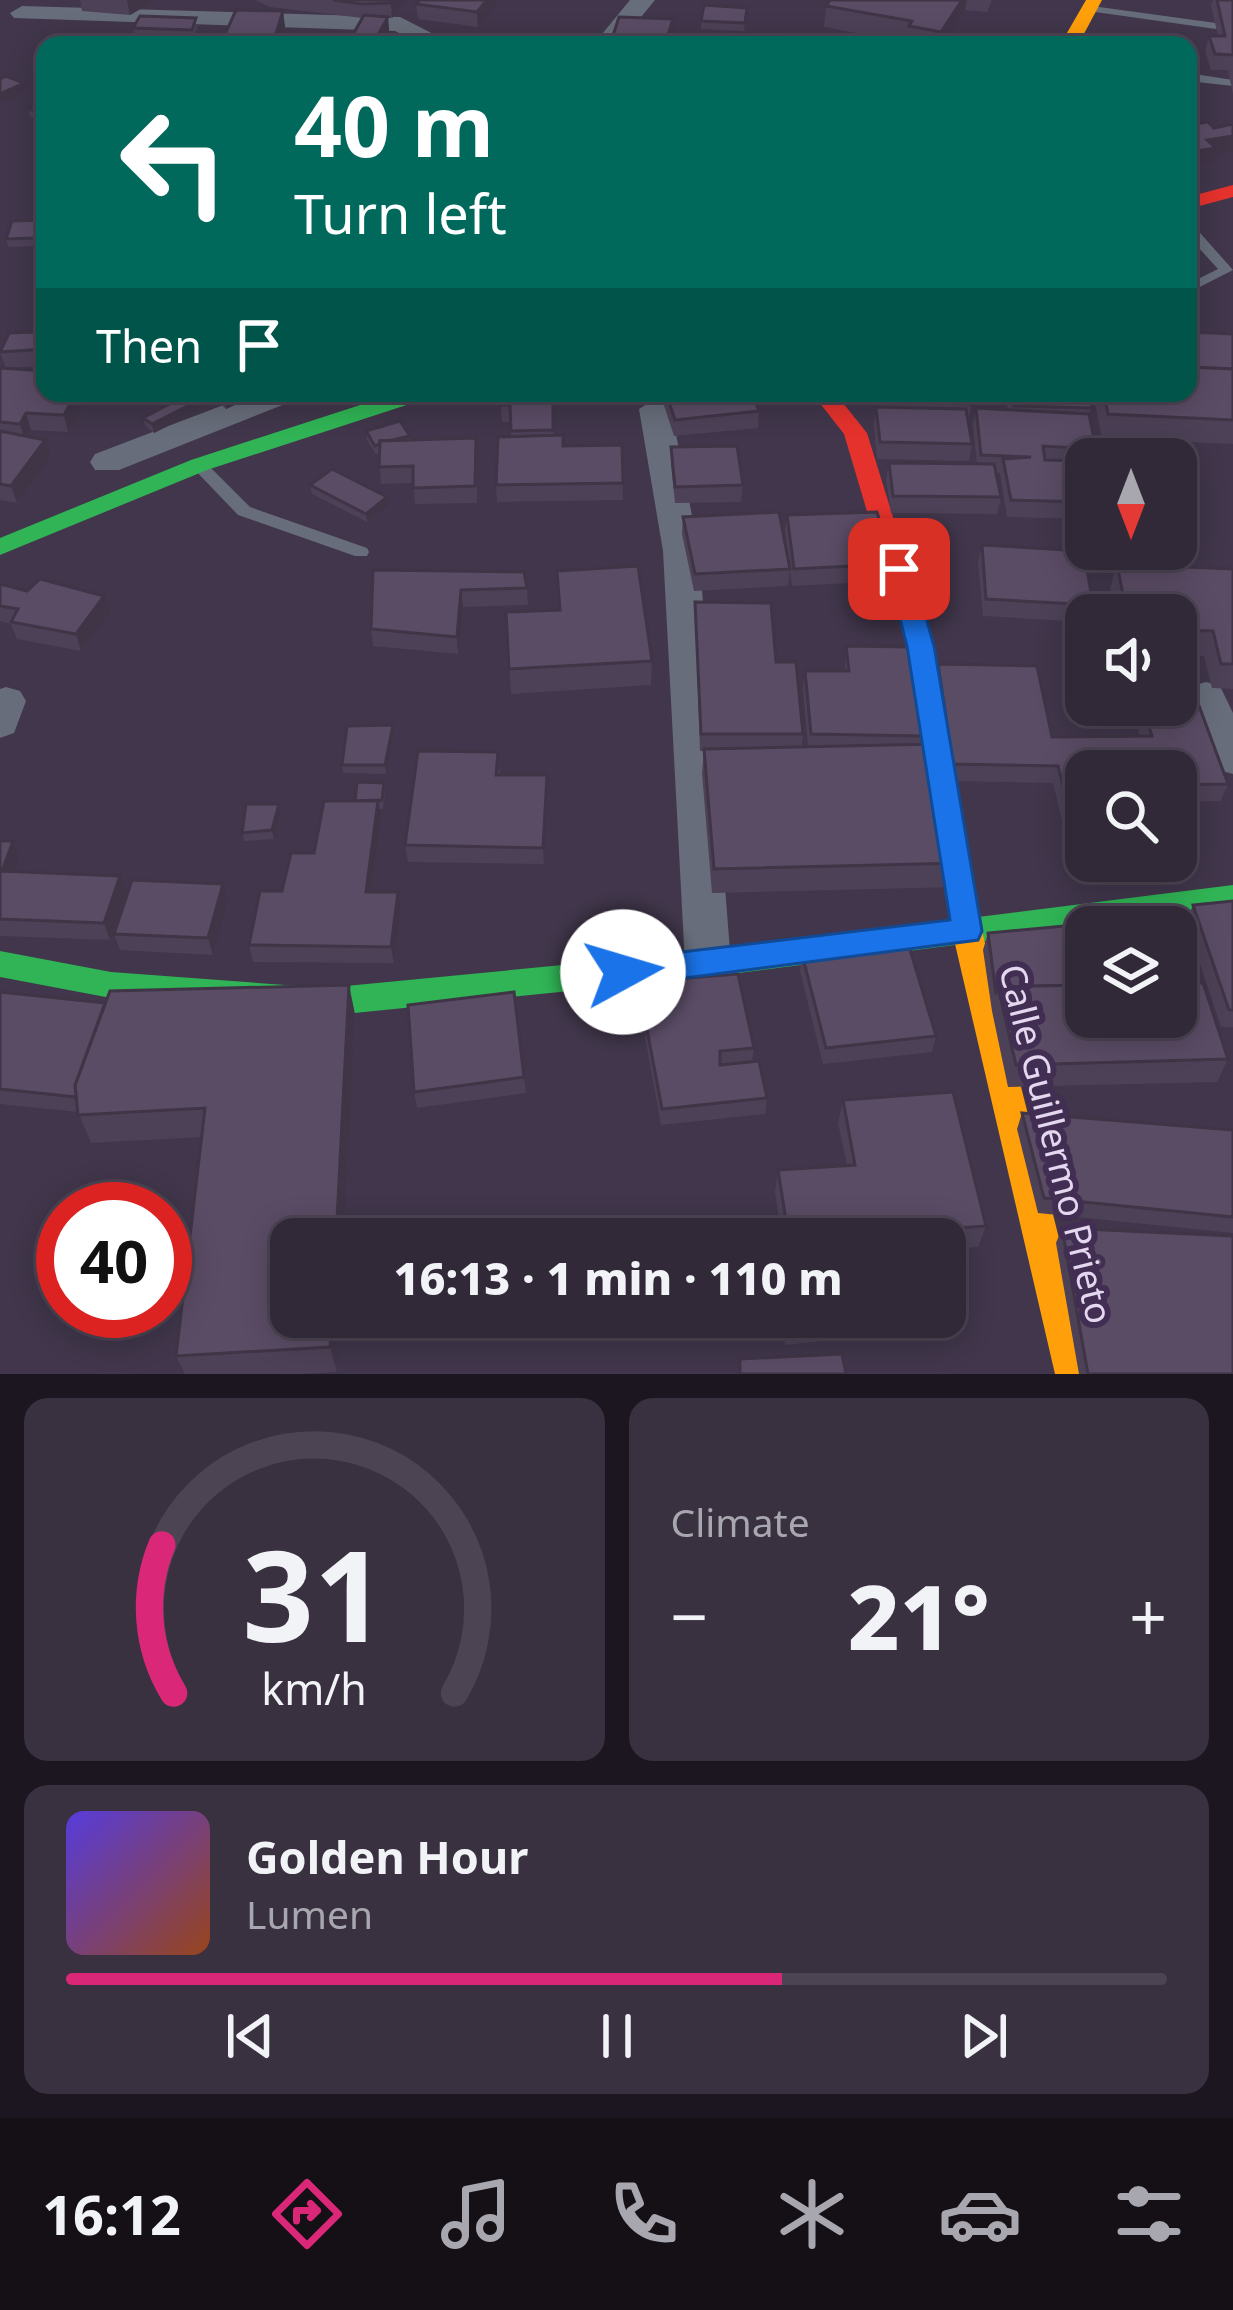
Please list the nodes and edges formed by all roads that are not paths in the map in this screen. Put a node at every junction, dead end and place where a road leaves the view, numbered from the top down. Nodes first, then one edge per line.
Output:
1 (55, 0) edge
2 (427, 0) edge
3 (643, 0) edge
4 (1093, 5) edge
5 (11, 18) edge
6 (1216, 26) edge
7 (396, 34) edge
8 (613, 36) edge
9 (1075, 36) edge
10 (1197, 78) edge
11 (1230, 83) edge
12 (1197, 188) edge
13 (1233, 191) edge
14 (1197, 201) edge
15 (1197, 237) edge
16 (1197, 284) edge
17 (261, 402) edge
18 (392, 402) edge
19 (830, 402) edge
20 (656, 409) dead end
21 (107, 462) dead end
22 (200, 466) junction
23 (0, 547) edge
24 (362, 552) dead end
25 (1206, 696) dead end
26 (1233, 759) edge
27 (1233, 897) edge
28 (967, 931) junction
29 (0, 964) edge
30 (708, 964) junction
31 (1074, 1374) edge

1 - 5 street
2 - 7 street
3 - 8 street
4 - 6 lane
4 - 9 street
5 - 7 street
10 - 11 lane
12 - 13 street
13 - 14 street
15 - 16 lane
17 - 21 street
18 - 22 street
19 - 28 street, Calle Guillermo Prieto
20 - 30 street
22 - 23 street
22 - 24 lane
25 - 26 street
27 - 28 street
28 - 30 street
28 - 31 street, Calle Guillermo Prieto
29 - 30 street

